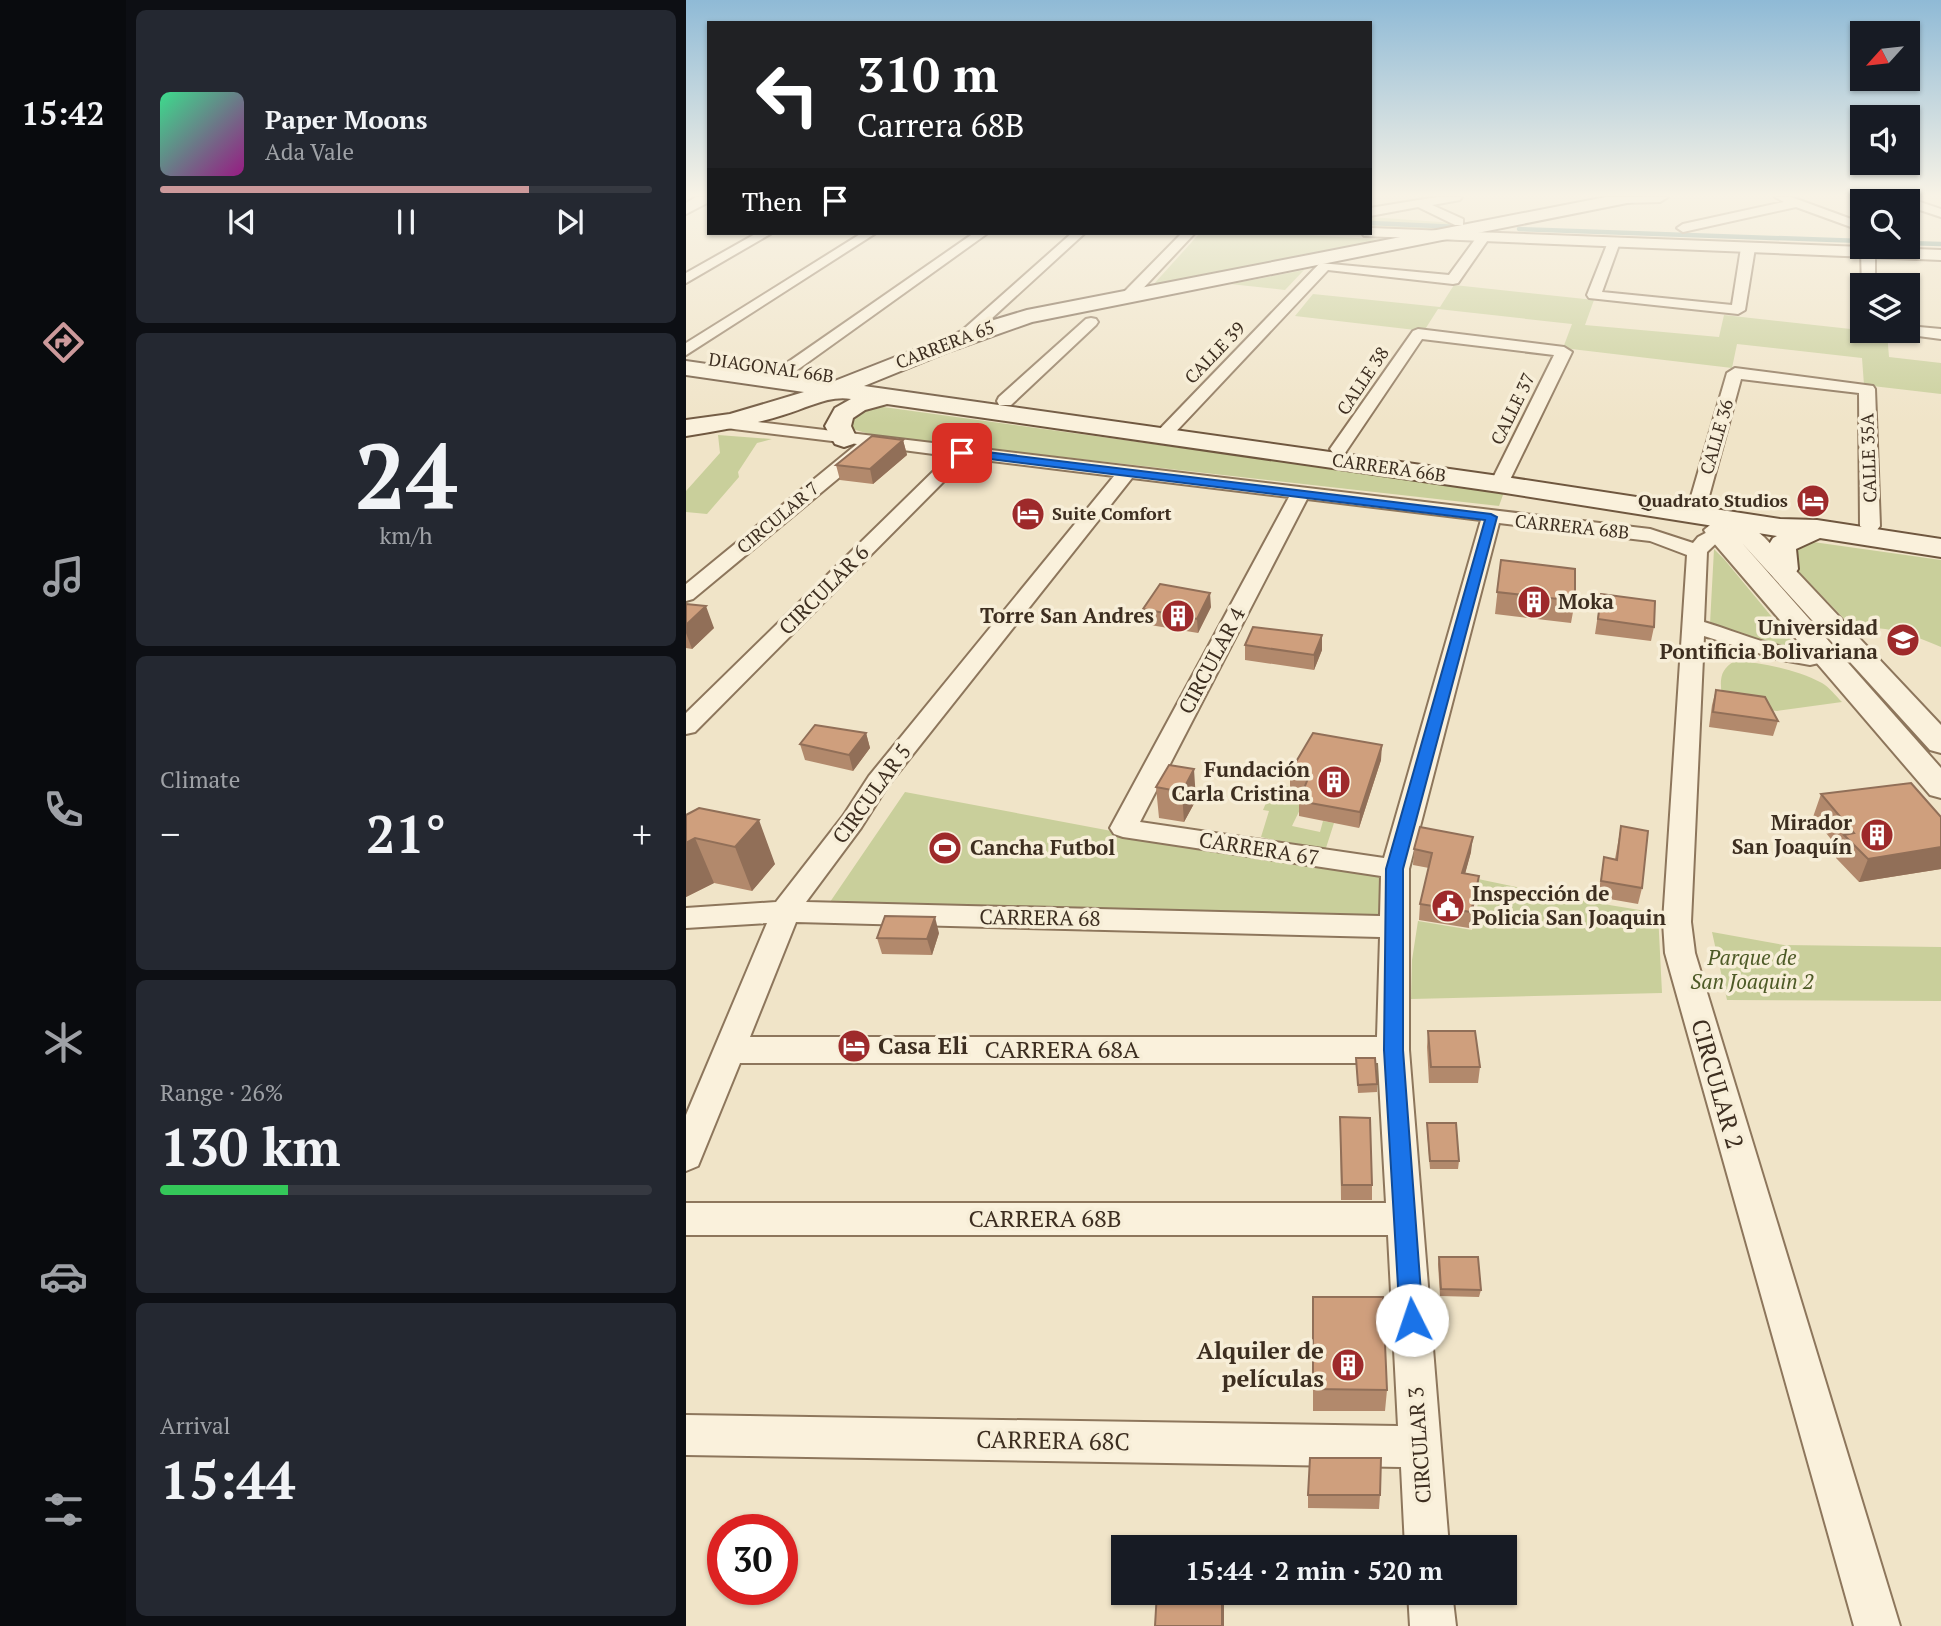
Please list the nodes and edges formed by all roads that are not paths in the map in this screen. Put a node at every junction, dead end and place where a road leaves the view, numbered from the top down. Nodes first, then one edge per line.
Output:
1 (809, 273) edge
2 (927, 273) edge
3 (1035, 273) edge
4 (1150, 273) edge
5 (1243, 273) edge
6 (1318, 273) edge
7 (1388, 273) edge
8 (1457, 273) edge
9 (1602, 273) edge
10 (1744, 273) edge
11 (1129, 295) junction
12 (1091, 322) dead end
13 (1920, 332) edge
14 (1941, 334) edge
15 (962, 338) junction
16 (1564, 352) joint
17 (686, 353) edge
18 (686, 368) edge
19 (785, 376) junction
20 (846, 384) junction
21 (1867, 389) joint
22 (886, 397) junction
23 (1005, 401) junction
24 (795, 405) junction
25 (724, 423) junction
26 (686, 428) edge
27 (1167, 430) junction
28 (778, 431) junction
29 (844, 439) junction
30 (871, 442) junction
31 (1339, 449) junction
32 (962, 453) junction
33 (1126, 473) junction
34 (1502, 478) junction
35 (1300, 494) junction
36 (1776, 511) junction
37 (1491, 517) junction
38 (1709, 525) junction
39 (1870, 526) junction
40 (1817, 529) junction
41 (1941, 537) edge
42 (1941, 548) edge
43 (1783, 569) junction
44 (686, 595) edge
45 (1695, 626) junction
46 (1840, 651) junction
47 (686, 727) edge
48 (1941, 743) edge
49 (1941, 789) edge
50 (1124, 828) joint
51 (1395, 869) junction
52 (786, 912) junction
53 (686, 918) edge
54 (1395, 927) junction
55 (730, 1050) junction
56 (1393, 1050) junction
57 (686, 1156) edge
58 (686, 1219) edge
59 (1405, 1219) junction
60 (686, 1435) edge
61 (1420, 1447) junction
62 (1426, 1535) edge
63 (1431, 1605) edge
64 (1433, 1626) edge
65 (1877, 1626) edge

1 - 17 street
2 - 19 street
3 - 15 street
4 - 11 street
5 - 11 main road, CARRERA 65
6 - 27 street, CALLE 39
7 - 8 street
9 - 10 street
11 - 15 main road, CARRERA 65
12 - 23 street
13 - 14 street
15 - 20 main road, CARRERA 65
16 - 31 street, CALLE 38
16 - 34 street, CALLE 37
17 - 19 main road, DIAGONAL 66B
18 - 19 main road, DIAGONAL 66B
19 - 20 main road, DIAGONAL 66B
19 - 24 main road
20 - 22 main road, CARRERA 66B
20 - 23 main road, CARRERA 66B
20 - 24 main road, CARRERA 65
21 - 38 street, CALLE 36
21 - 39 street, CALLE 35A
22 - 27 main road, CARRERA 66B
22 - 29 main road
23 - 27 main road, CARRERA 66B
24 - 25 main road, CARRERA 65
24 - 28 street
25 - 26 main road, CARRERA 65
25 - 28 street, CARRERA 68B
27 - 31 main road, CARRERA 66B
27 - 34 main road, CARRERA 66B
28 - 29 street, CARRERA 68B
29 - 30 street, CARRERA 68B
30 - 32 street, CARRERA 68B
30 - 44 street, CIRCULAR 7
31 - 34 main road, CARRERA 66B
32 - 33 street, CARRERA 68B
32 - 47 street, CIRCULAR 6
33 - 35 street, CARRERA 68B
33 - 52 street, CIRCULAR 5
34 - 38 main road, CARRERA 66B
35 - 37 street, CARRERA 68B
35 - 50 street, CIRCULAR 4
36 - 38 main road
36 - 38 main road, CARRERA 66B
36 - 39 main road, CARRERA 66B
37 - 38 street, CARRERA 68B
37 - 51 street, CIRCULAR 3
38 - 40 main road, CARRERA 66B
38 - 43 street
38 - 45 street, CIRCULAR 2
38 - 46 street
39 - 41 main road, CARRERA 66B
40 - 42 main road, CARRERA 66B
40 - 43 main road
43 - 46 street
45 - 46 street
45 - 65 street, CIRCULAR 2
46 - 48 street
46 - 49 street
50 - 51 street, CARRERA 67
51 - 54 street, CIRCULAR 3
52 - 53 street, CARRERA 68
52 - 54 street, CARRERA 68
52 - 55 street, CIRCULAR 5
54 - 56 street, CIRCULAR 3
55 - 56 street, CARRERA 68A
55 - 57 street, CIRCULAR 5
56 - 59 street, CIRCULAR 3
58 - 59 street, CARRERA 68B
59 - 61 street, CIRCULAR 3
60 - 61 street, CARRERA 68C
61 - 62 street, CIRCULAR 3
63 - 64 street

